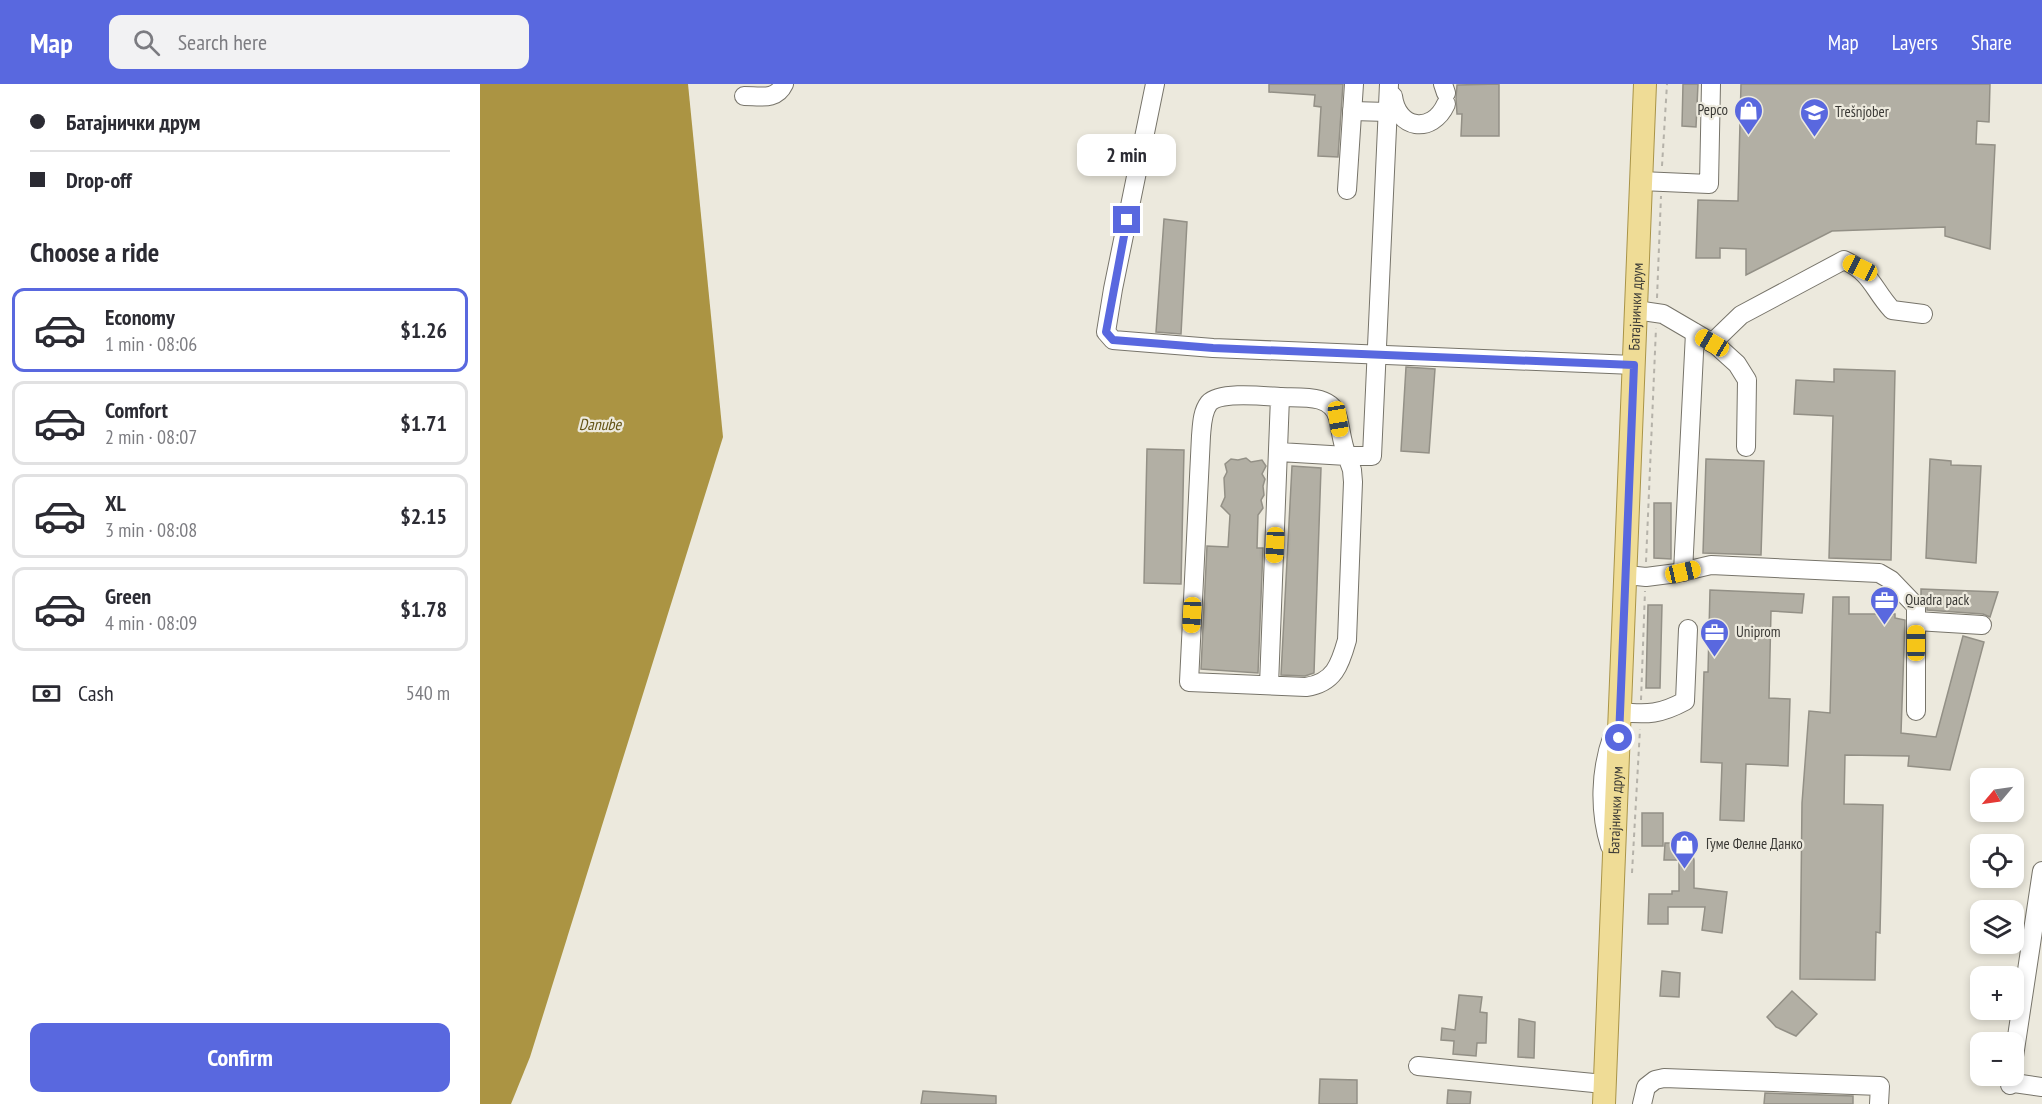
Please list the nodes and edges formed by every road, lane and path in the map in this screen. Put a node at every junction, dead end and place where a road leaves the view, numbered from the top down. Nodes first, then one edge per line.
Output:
1 (784, 84) edge
2 (1155, 84) edge
3 (1353, 84) edge
4 (1389, 84) edge
5 (1397, 84) edge
6 (1645, 84) edge
7 (1667, 84) edge
8 (1711, 84) edge
9 (1445, 94) edge
10 (744, 96) dead end
11 (1352, 111) junction
12 (1392, 111) junction
13 (1652, 181) junction
14 (1347, 190) dead end
15 (1646, 312) junction
16 (1923, 314) dead end
17 (1695, 333) junction
18 (1712, 343) junction
19 (1378, 354) junction
20 (1634, 365) junction
21 (1280, 397) junction
22 (1746, 447) dead end
23 (1279, 452) junction
24 (1347, 456) junction
25 (1683, 572) junction
26 (1636, 576) junction
27 (1916, 621) junction
28 (1982, 625) dead end
29 (1689, 629) dead end
30 (1269, 685) junction
31 (1916, 711) dead end
32 (1627, 714) junction
33 (2042, 871) edge
34 (1632, 875) dead end
35 (2040, 903) edge
36 (2018, 1032) edge
37 (1418, 1066) dead end
38 (2024, 1084) edge
39 (2042, 1087) edge
40 (1604, 1094) edge
41 (1642, 1104) edge
42 (1879, 1104) edge

1 - 10 street
2 - 19 street
3 - 11 street
4 - 12 street
5 - 12 street
6 - 13 main road, Батајнички друм
7 - 13 path
8 - 13 street
9 - 12 street
11 - 12 street
11 - 14 street
12 - 19 street
13 - 15 main road, Батајнички друм
13 - 15 path
15 - 17 street
15 - 20 main road, Батајнички друм
15 - 26 path
16 - 18 street
17 - 18 street
17 - 25 street
18 - 22 street
19 - 20 street
19 - 24 street
20 - 26 main road, Батајнички друм
21 - 23 street
21 - 24 street
21 - 30 street
23 - 24 street
23 - 30 street
24 - 30 street
25 - 26 street
25 - 27 street
26 - 32 main road, Батајнички друм
26 - 32 path
27 - 28 street
27 - 31 street
29 - 32 street
32 - 34 path
32 - 40 main road, Батајнички друм
33 - 35 street
35 - 36 street
37 - 40 street
38 - 39 street
41 - 42 street

